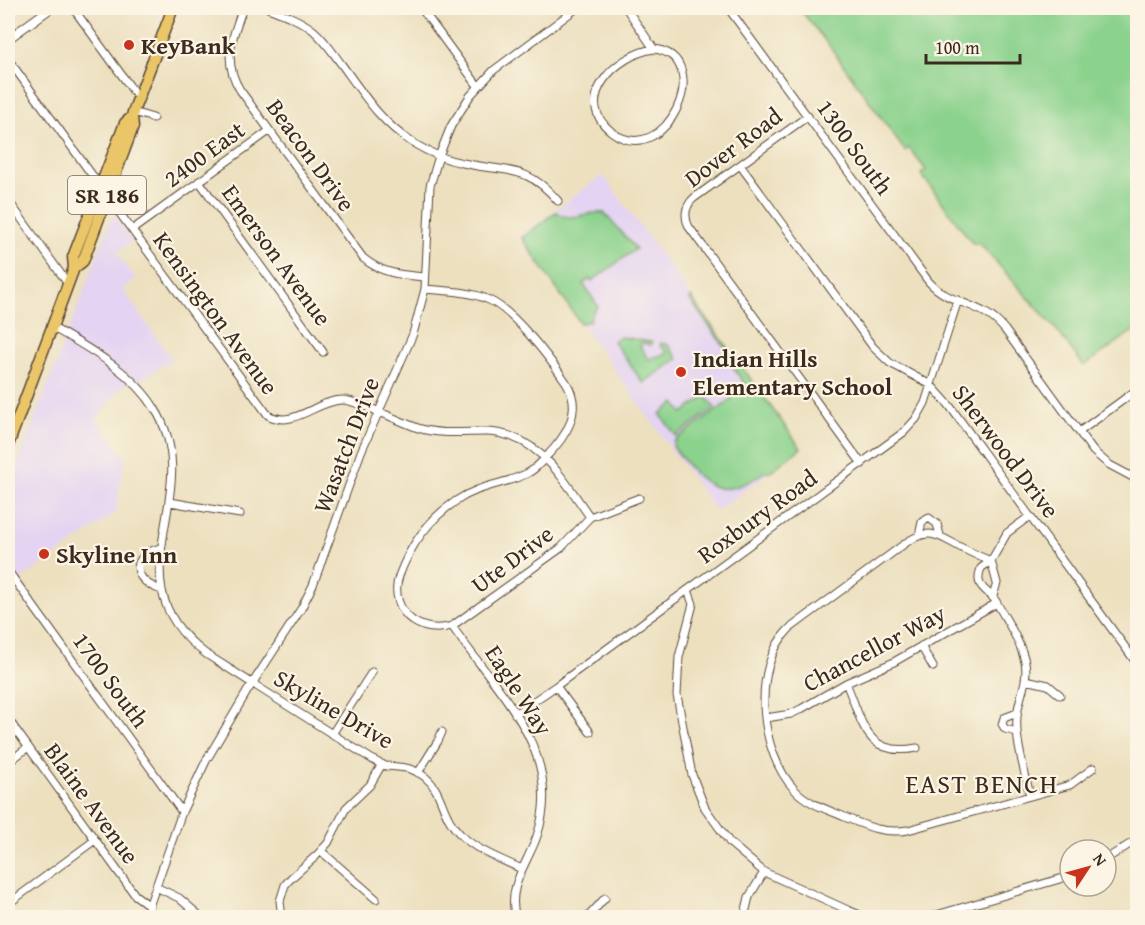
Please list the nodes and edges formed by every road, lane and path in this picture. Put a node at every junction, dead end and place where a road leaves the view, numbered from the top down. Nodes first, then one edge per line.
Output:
1 (51, 8) edge
2 (73, 8) edge
3 (173, 8) edge
4 (243, 8) edge
5 (268, 8) edge
6 (421, 8) edge
7 (577, 8) edge
8 (626, 8) edge
9 (728, 8) edge
10 (8, 39) edge
11 (654, 49) junction
12 (8, 59) edge
13 (478, 86) junction
14 (139, 99) junction
15 (133, 115) junction
16 (808, 116) junction
17 (153, 118) dead end
18 (269, 130) junction
19 (439, 156) junction
20 (740, 165) junction
21 (199, 181) junction
22 (100, 186) junction
23 (107, 196) junction
24 (8, 200) edge
25 (558, 201) dead end
26 (132, 230) junction
27 (74, 268) junction
28 (425, 277) junction
29 (68, 284) junction
30 (425, 289) junction
31 (958, 300) junction
32 (52, 327) junction
33 (323, 352) dead end
34 (931, 385) junction
35 (1137, 389) edge
36 (377, 413) junction
37 (1079, 432) junction
38 (8, 445) edge
39 (546, 458) junction
40 (862, 464) junction
41 (1137, 480) edge
42 (639, 498) dead end
43 (170, 502) junction
44 (240, 514) dead end
45 (1030, 516) junction
46 (590, 517) junction
47 (940, 535) junction
48 (919, 536) junction
49 (161, 548) junction
50 (991, 561) junction
51 (8, 571) edge
52 (162, 590) junction
53 (688, 590) junction
54 (995, 600) junction
55 (452, 626) junction
56 (921, 646) junction
57 (1137, 665) edge
58 (933, 667) dead end
59 (372, 672) dead end
60 (1026, 680) junction
61 (846, 683) junction
62 (252, 684) junction
63 (556, 686) junction
64 (1060, 695) dead end
65 (1017, 713) junction
66 (515, 714) junction
67 (766, 718) junction
68 (8, 719) edge
69 (442, 732) dead end
70 (590, 732) dead end
71 (1017, 732) junction
72 (332, 734) junction
73 (28, 747) junction
74 (917, 748) dead end
75 (8, 762) edge
76 (382, 764) junction
77 (1093, 768) dead end
78 (418, 772) junction
79 (1030, 796) junction
80 (182, 812) junction
81 (1137, 838) edge
82 (95, 840) junction
83 (321, 851) junction
84 (1118, 851) edge
85 (522, 869) junction
86 (764, 872) junction
87 (1058, 880) edge
88 (156, 887) junction
89 (605, 898) dead end
90 (376, 899) dead end
91 (8, 904) edge
92 (150, 906) junction
93 (863, 917) edge
94 (145, 918) edge
95 (202, 918) edge
96 (282, 918) edge
97 (516, 918) edge
98 (587, 918) edge
99 (744, 918) edge
100 (926, 918) edge

1 - 10 street
2 - 14 street
3 - 14 main road, SR 186
4 - 18 street, Beacon Drive
5 - 19 street
6 - 13 street
7 - 13 street, Wasatch Drive
8 - 11 street
9 - 16 street, 1300 South
11 - 11 street
12 - 22 street
13 - 19 street, Wasatch Drive
14 - 15 main road, SR 186
15 - 17 street
15 - 22 main road, SR 186
15 - 23 main road, SR 186
16 - 20 street, Dover Road
16 - 31 street, 1300 South
18 - 21 street, 2400 East
18 - 28 street, Beacon Drive
19 - 25 street
19 - 28 street, Wasatch Drive
20 - 34 street, Sherwood Drive
20 - 40 street, Dover Road
21 - 26 street, 2400 East
21 - 33 street, Emerson Avenue
22 - 27 main road, SR 186
23 - 26 street, Kensington Avenue
23 - 27 main road, SR 186
24 - 29 street
26 - 36 street, Kensington Avenue
27 - 29 main road, SR 186
28 - 30 street, Wasatch Drive
29 - 32 main road, SR 186
30 - 36 street, Wasatch Drive
30 - 39 street
31 - 34 street, Roxbury Road
31 - 37 street, 1300 South
32 - 38 main road, SR 186
32 - 43 street, Skyline Drive
34 - 40 street, Roxbury Road
34 - 45 street, Sherwood Drive
35 - 37 street
36 - 39 street, Kensington Avenue
36 - 62 street, Wasatch Drive
37 - 41 street, 1300 South
39 - 46 street, Kensington Avenue
39 - 55 street
40 - 53 street, Roxbury Road
42 - 46 street
43 - 44 street
43 - 49 street, Skyline Drive
45 - 50 street
45 - 57 street, Sherwood Drive
46 - 55 street, Ute Drive
47 - 48 street
47 - 48 street
47 - 50 street
48 - 67 street
49 - 52 street, Skyline Drive
49 - 52 street
50 - 54 street
50 - 54 street
51 - 80 street, 1700 South
52 - 62 street, Skyline Drive
53 - 63 street, Roxbury Road
53 - 86 street
54 - 56 street, Chancellor Way
54 - 60 street
55 - 66 street, Eagle Way
56 - 58 street
56 - 61 street, Chancellor Way
59 - 72 street
60 - 64 street
60 - 65 street
61 - 67 street, Chancellor Way
61 - 74 street
62 - 72 street, Skyline Drive
62 - 80 street, Wasatch Drive
63 - 66 street, Roxbury Road
63 - 70 street
65 - 71 street
65 - 71 street
66 - 85 street, Eagle Way
67 - 79 street
68 - 73 street, Blaine Avenue
69 - 78 street
71 - 79 street
72 - 76 street, Skyline Drive
73 - 75 street
73 - 82 street, Blaine Avenue
76 - 78 street, Skyline Drive
76 - 83 street
77 - 79 street
78 - 85 street
80 - 88 street, Wasatch Drive
81 - 84 street
82 - 91 street
82 - 92 street, Blaine Avenue
83 - 90 street
83 - 96 street
85 - 97 street, Eagle Way
86 - 93 street
86 - 99 street
87 - 100 street
88 - 92 street, Wasatch Drive
88 - 95 street, Blaine Avenue
89 - 98 street
92 - 94 street, Wasatch Drive

